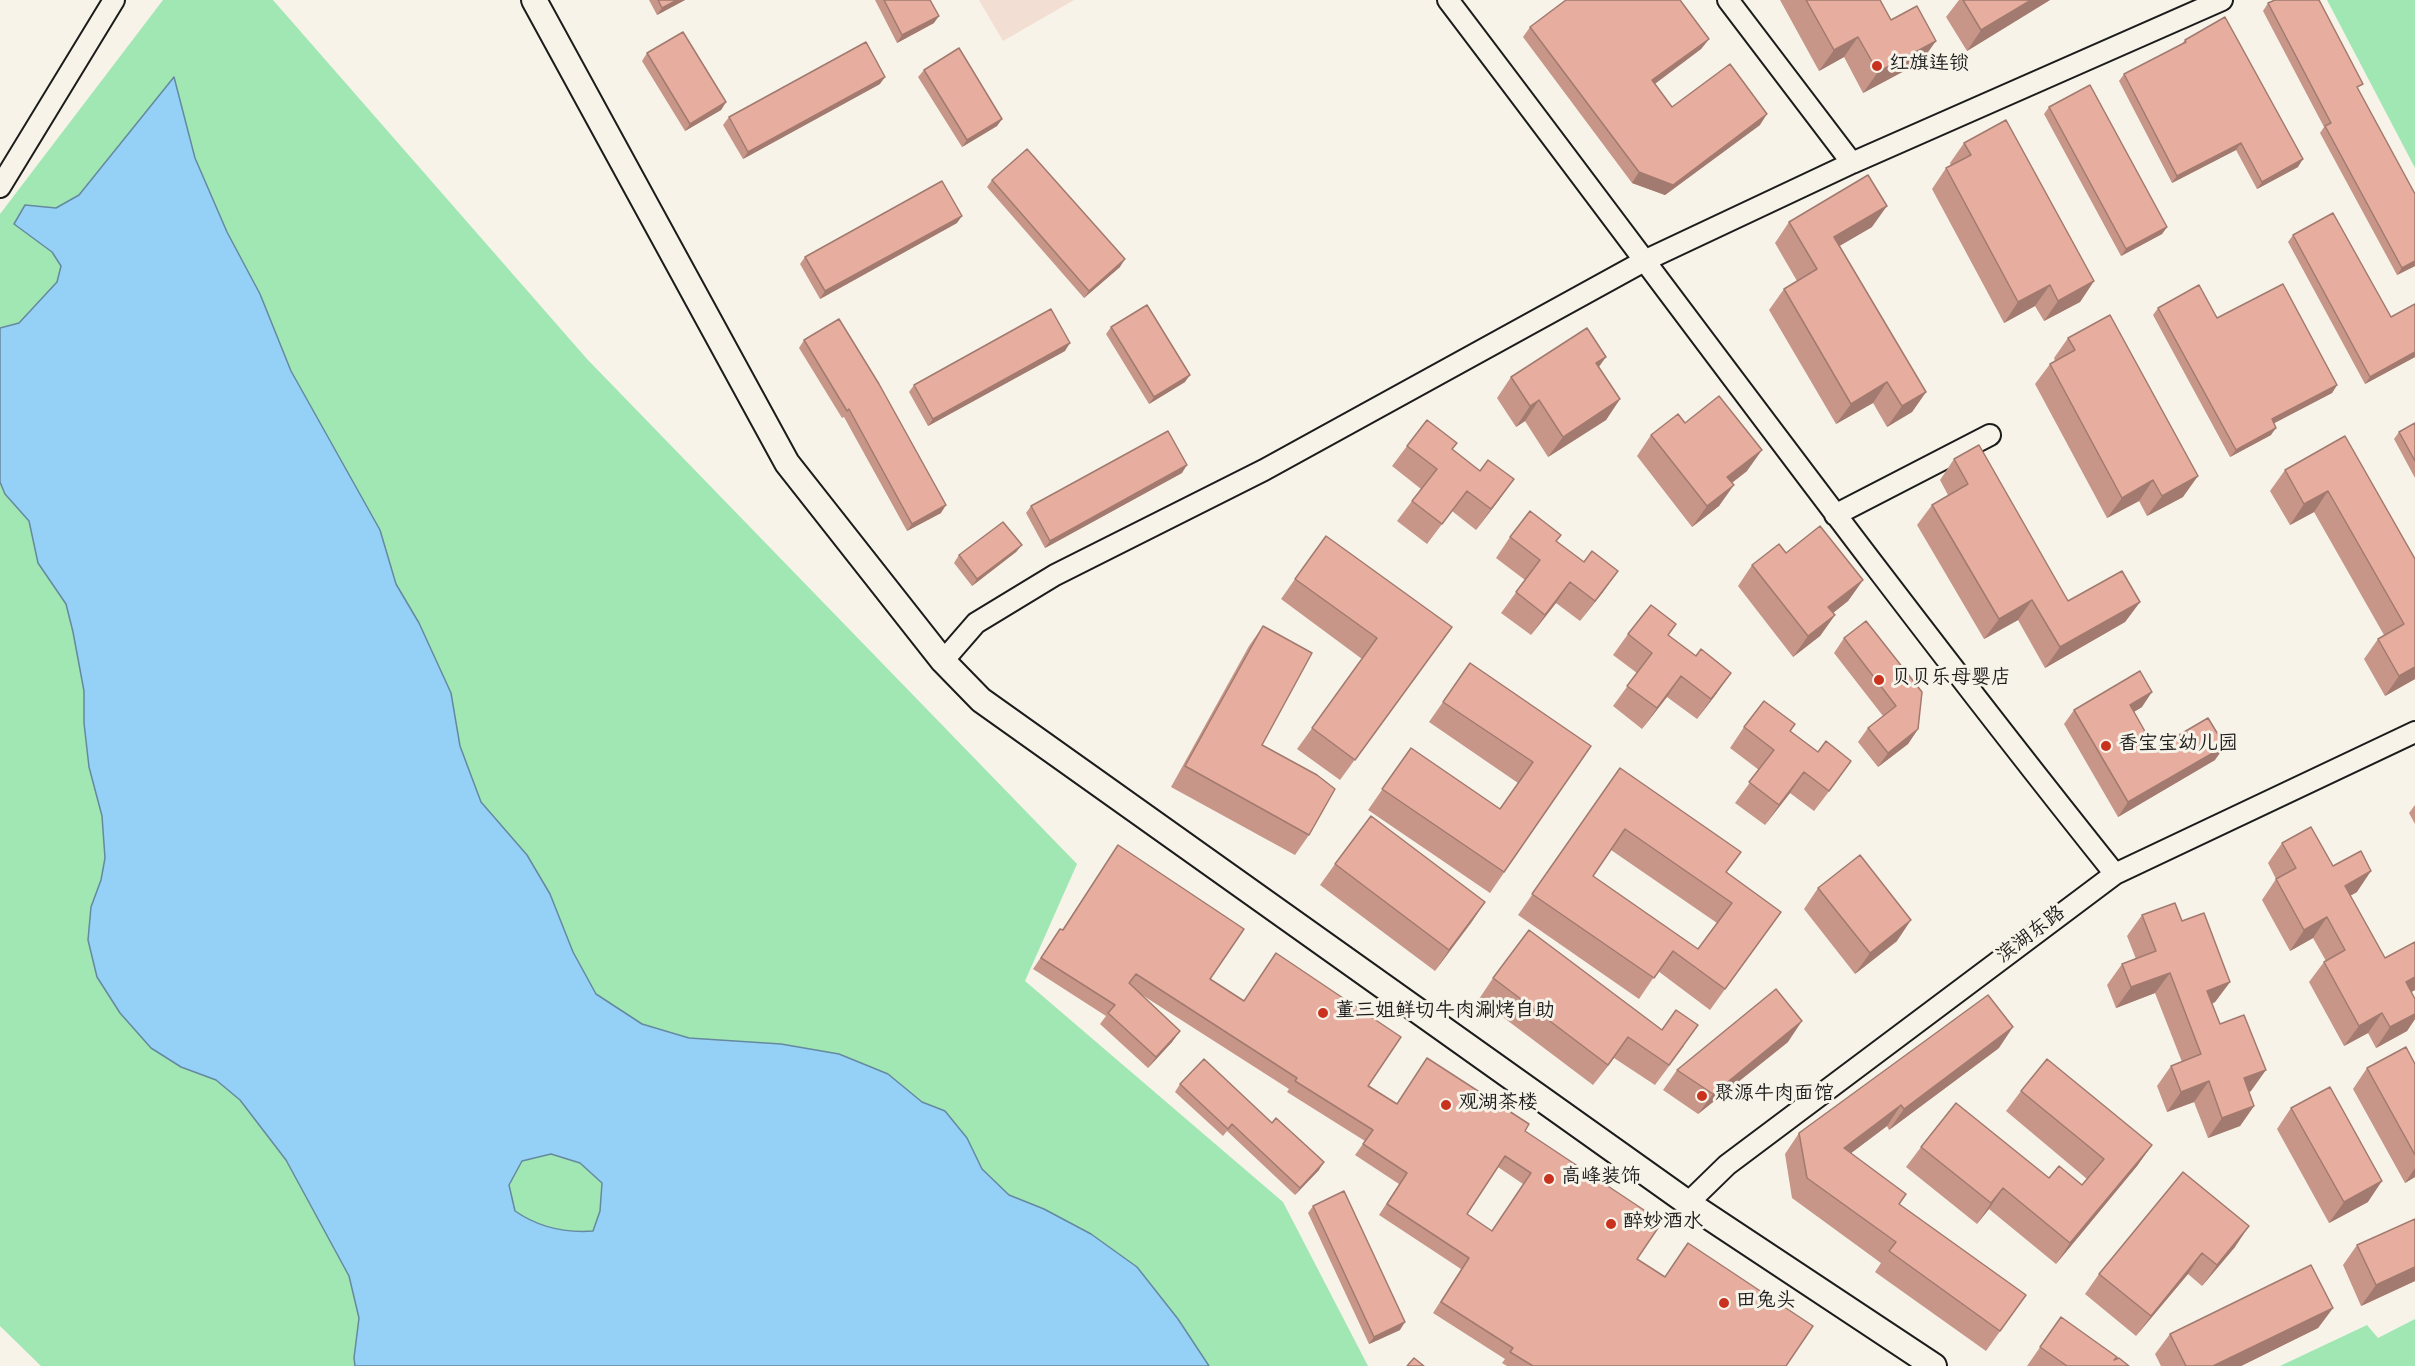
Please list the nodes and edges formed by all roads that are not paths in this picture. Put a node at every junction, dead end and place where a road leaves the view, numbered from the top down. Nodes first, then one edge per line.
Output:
1 (114, 0) edge
2 (534, 0) edge
3 (1448, 0) edge
4 (1728, 0) edge
5 (2222, 0) edge
6 (1852, 163) junction
7 (0, 187) edge
8 (1646, 260) junction
9 (1990, 435) dead end
10 (1835, 515) junction
11 (943, 661) junction
12 (2415, 732) edge
13 (2115, 874) junction
14 (1689, 1203) junction
15 (1934, 1366) edge

1 - 7 street
2 - 11 street
3 - 8 street
4 - 6 street
5 - 6 street
6 - 8 street
8 - 10 street
8 - 11 street
9 - 10 street
10 - 13 street
11 - 14 street
12 - 13 street, 滨湖东路
13 - 14 street, 滨湖东路
14 - 15 street

